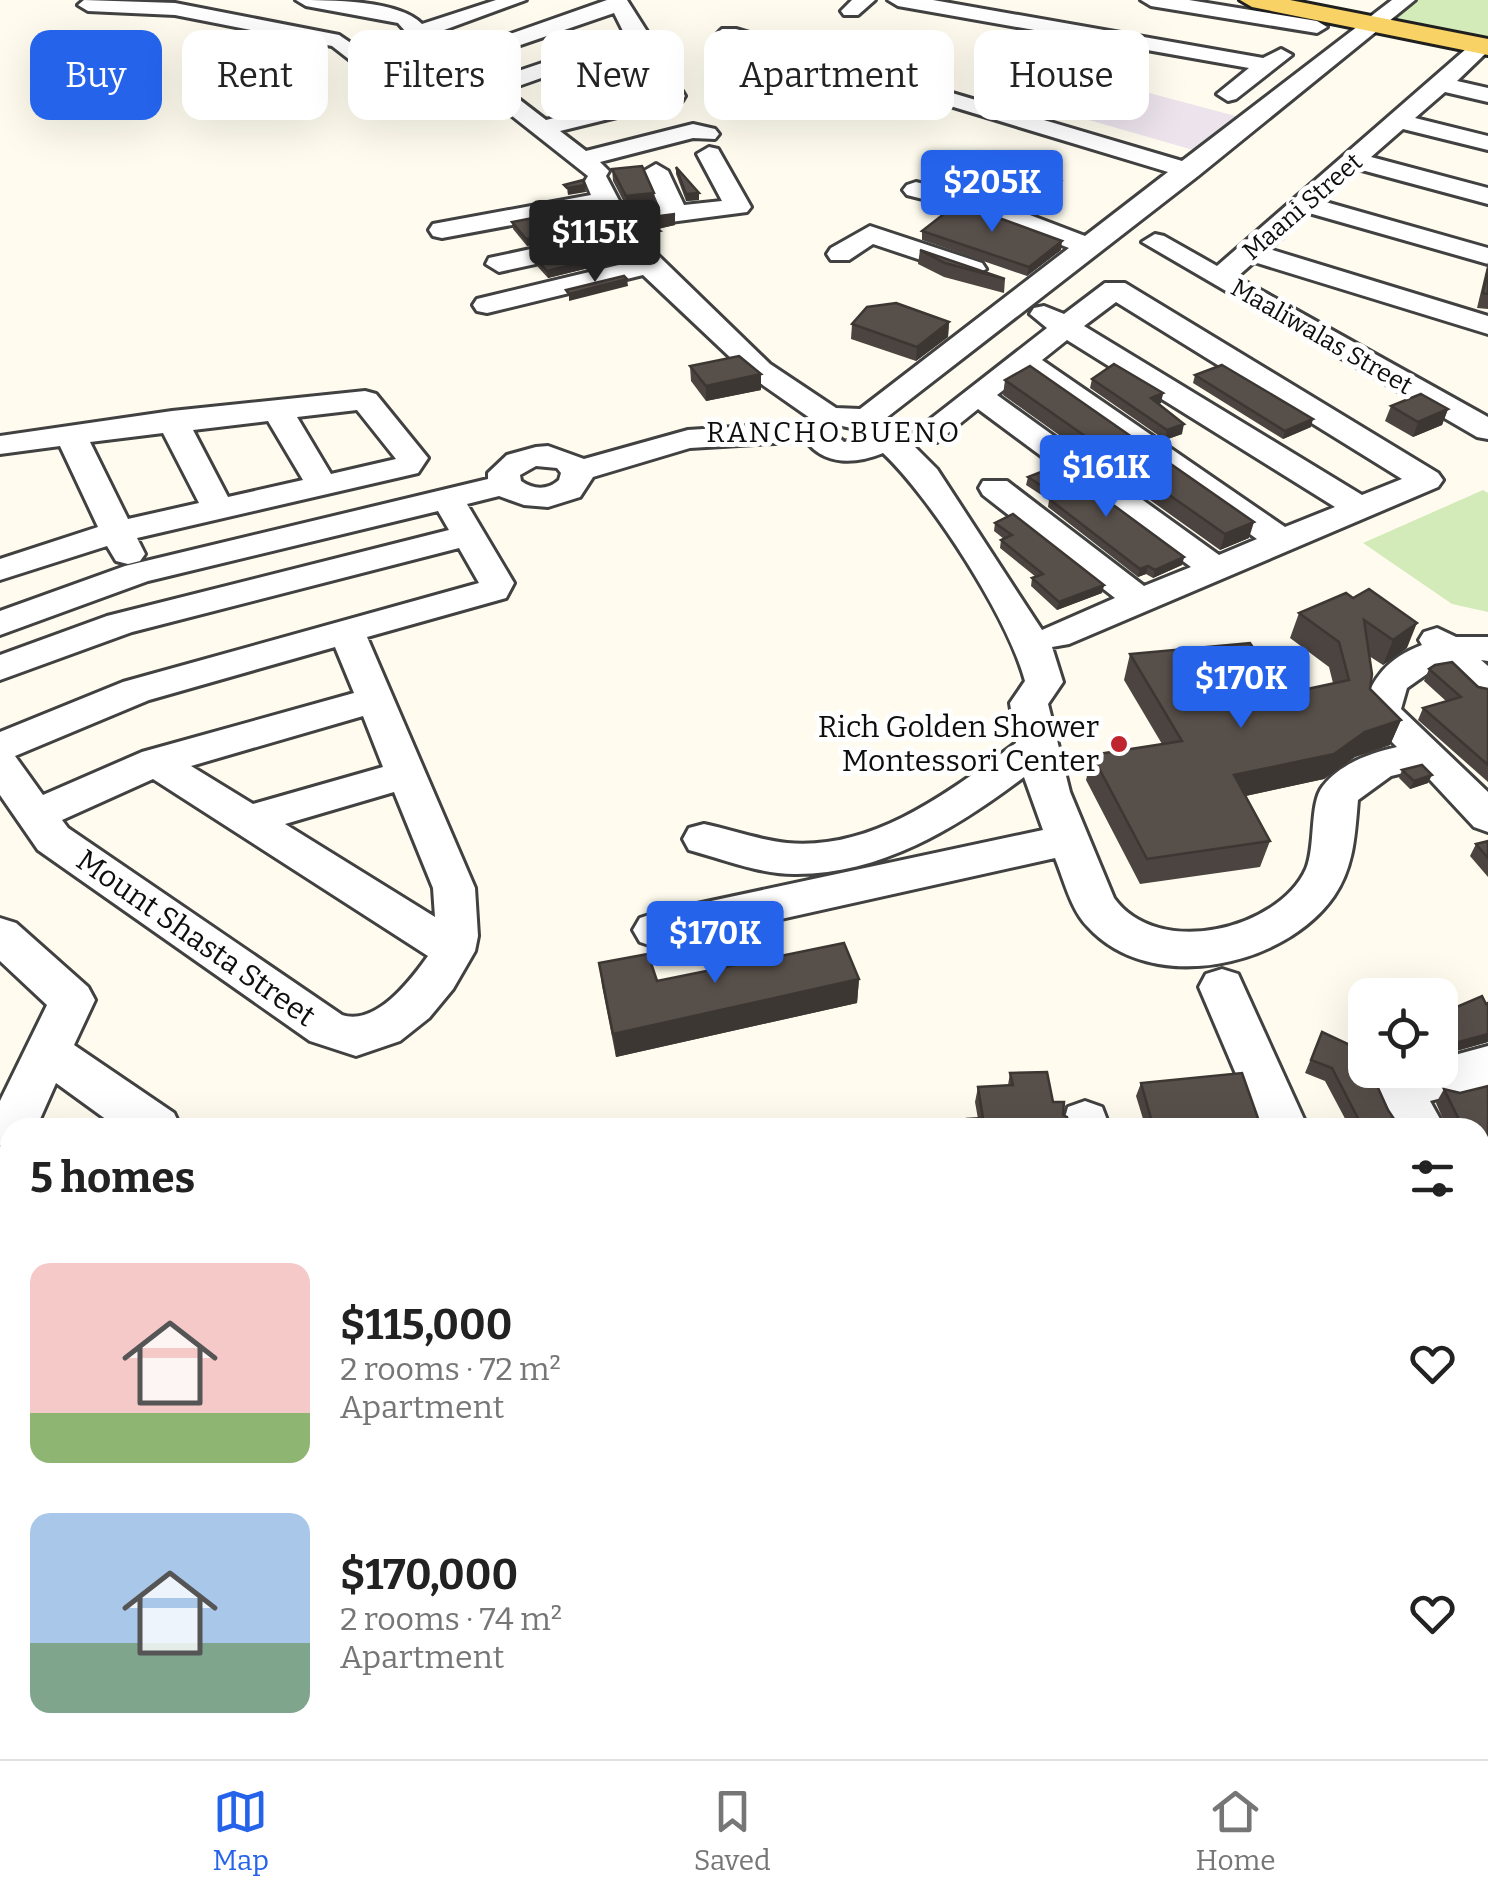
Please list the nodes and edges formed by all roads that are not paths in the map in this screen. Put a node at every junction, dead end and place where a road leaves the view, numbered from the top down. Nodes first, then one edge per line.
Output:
1 (306, 0) edge
2 (391, 0) edge
3 (516, 0) edge
4 (898, 0) edge
5 (1022, 0) edge
6 (1151, 0) edge
7 (1252, 0) edge
8 (1405, 0) edge
9 (619, 2) edge
10 (1291, 3) edge
11 (88, 5) dead end
12 (262, 6) dead end
13 (976, 6) edge
14 (361, 10) junction
15 (1080, 10) dead end
16 (226, 19) junction
17 (1138, 20) dead end
18 (1377, 22) junction
19 (183, 29) dead end
20 (417, 30) edge
21 (425, 30) edge
22 (946, 30) edge
23 (521, 37) edge
24 (1292, 46) junction
25 (348, 50) edge
26 (1481, 50) edge
27 (1266, 65) junction
28 (521, 77) edge
29 (1202, 79) dead end
30 (1441, 84) junction
31 (1488, 95) edge
32 (954, 100) edge
33 (521, 112) edge
34 (1399, 121) junction
35 (542, 128) junction
36 (703, 140) junction
37 (1176, 141) dead end
38 (1488, 143) edge
39 (1213, 152) junction
40 (1354, 160) junction
41 (656, 171) dead end
42 (1189, 171) junction
43 (916, 190) dead end
44 (604, 195) junction
45 (1488, 196) edge
46 (1305, 204) junction
47 (674, 213) junction
48 (472, 224) junction
49 (442, 230) dead end
50 (1155, 242) dead end
51 (1090, 247) junction
52 (1250, 252) junction
53 (840, 254) dead end
54 (1488, 256) edge
55 (499, 264) junction
56 (649, 266) junction
57 (1220, 278) junction
58 (1028, 295) junction
59 (520, 297) junction
60 (487, 305) dead end
61 (1488, 324) edge
62 (1064, 326) junction
63 (1023, 360) junction
64 (978, 395) junction
65 (277, 410) junction
66 (172, 420) junction
67 (823, 425) junction
68 (874, 427) junction
69 (1488, 430) edge
70 (71, 435) junction
71 (926, 435) dead end
72 (0, 446) edge
73 (1066, 460) junction
74 (322, 485) junction
75 (447, 498) junction
76 (1360, 508) junction
77 (218, 509) junction
78 (117, 532) junction
79 (469, 535) junction
80 (1282, 541) junction
81 (1216, 569) junction
82 (0, 570) edge
83 (136, 573) junction
84 (1141, 601) junction
85 (1402, 617) edge
86 (0, 624) edge
87 (347, 632) junction
88 (1056, 636) dead end
89 (1448, 648) junction
90 (1488, 649) edge
91 (0, 668) edge
92 (1488, 687) edge
93 (376, 700) junction
94 (0, 747) edge
95 (1034, 749) junction
96 (1428, 753) junction
97 (156, 762) junction
98 (0, 765) edge
99 (406, 774) junction
100 (36, 815) junction
101 (1488, 817) edge
102 (246, 821) junction
103 (704, 839) dead end
104 (1068, 840) junction
105 (655, 930) dead end
106 (0, 934) edge
107 (453, 950) junction
108 (1222, 987) dead end
109 (46, 1050) junction
110 (1488, 1066) edge
111 (16, 1118) edge
112 (143, 1118) edge
113 (1280, 1118) edge
114 (1414, 1118) edge

1 - 14 street
2 - 14 street
3 - 21 street
4 - 13 street
5 - 15 street
6 - 24 street
7 - 10 main road
8 - 18 street
9 - 23 street
9 - 28 street
10 - 18 main road
11 - 16 street
12 - 16 street
13 - 22 street
13 - 27 street
14 - 20 street
16 - 19 street
16 - 25 street
17 - 24 street
18 - 26 main road
18 - 39 street
24 - 27 street
26 - 30 street, Maani Street
27 - 29 street
30 - 31 street
30 - 34 street, Maani Street
32 - 42 street
33 - 35 street
34 - 38 street
34 - 40 street, Maani Street
35 - 36 street
35 - 44 street
36 - 44 street
36 - 47 street
37 - 39 street
39 - 42 street
40 - 45 street
40 - 46 street, Maani Street
41 - 47 street
42 - 51 street
43 - 51 street
44 - 47 street
44 - 48 street
44 - 55 street
44 - 56 street
46 - 52 street, Maani Street
46 - 54 street
48 - 49 street
48 - 55 street
50 - 57 street, Maaliwalas Street
51 - 58 street
52 - 57 street, Maani Street
52 - 61 street
53 - 58 street
55 - 59 street
56 - 59 street
56 - 67 street
57 - 69 street, Maaliwalas Street
58 - 62 street
58 - 68 street
59 - 60 street
62 - 63 street
62 - 76 street
62 - 76 street
63 - 64 street
63 - 80 street
64 - 71 street
64 - 73 street
65 - 66 street
65 - 74 street
65 - 74 street
66 - 70 street
66 - 77 street
67 - 68 street
67 - 75 street
68 - 95 street
70 - 72 street
70 - 78 street
73 - 81 street
73 - 84 street
74 - 77 street
75 - 79 street
75 - 83 street
76 - 80 street
77 - 78 street
78 - 82 street
78 - 83 street
79 - 87 street
79 - 91 street
80 - 81 street
81 - 84 street
83 - 86 street
84 - 88 street
85 - 89 street
87 - 93 street
87 - 94 street
89 - 90 street
89 - 92 street
89 - 96 street
93 - 97 street
93 - 99 street
95 - 103 street
95 - 104 street
96 - 101 street
96 - 104 street
97 - 100 street
97 - 102 street
98 - 100 street, Mount Shasta Street
99 - 102 street
99 - 107 street
100 - 107 street, Mount Shasta Street
102 - 107 street
104 - 105 street
106 - 109 street
108 - 113 street
109 - 111 street
109 - 112 street
110 - 114 street

